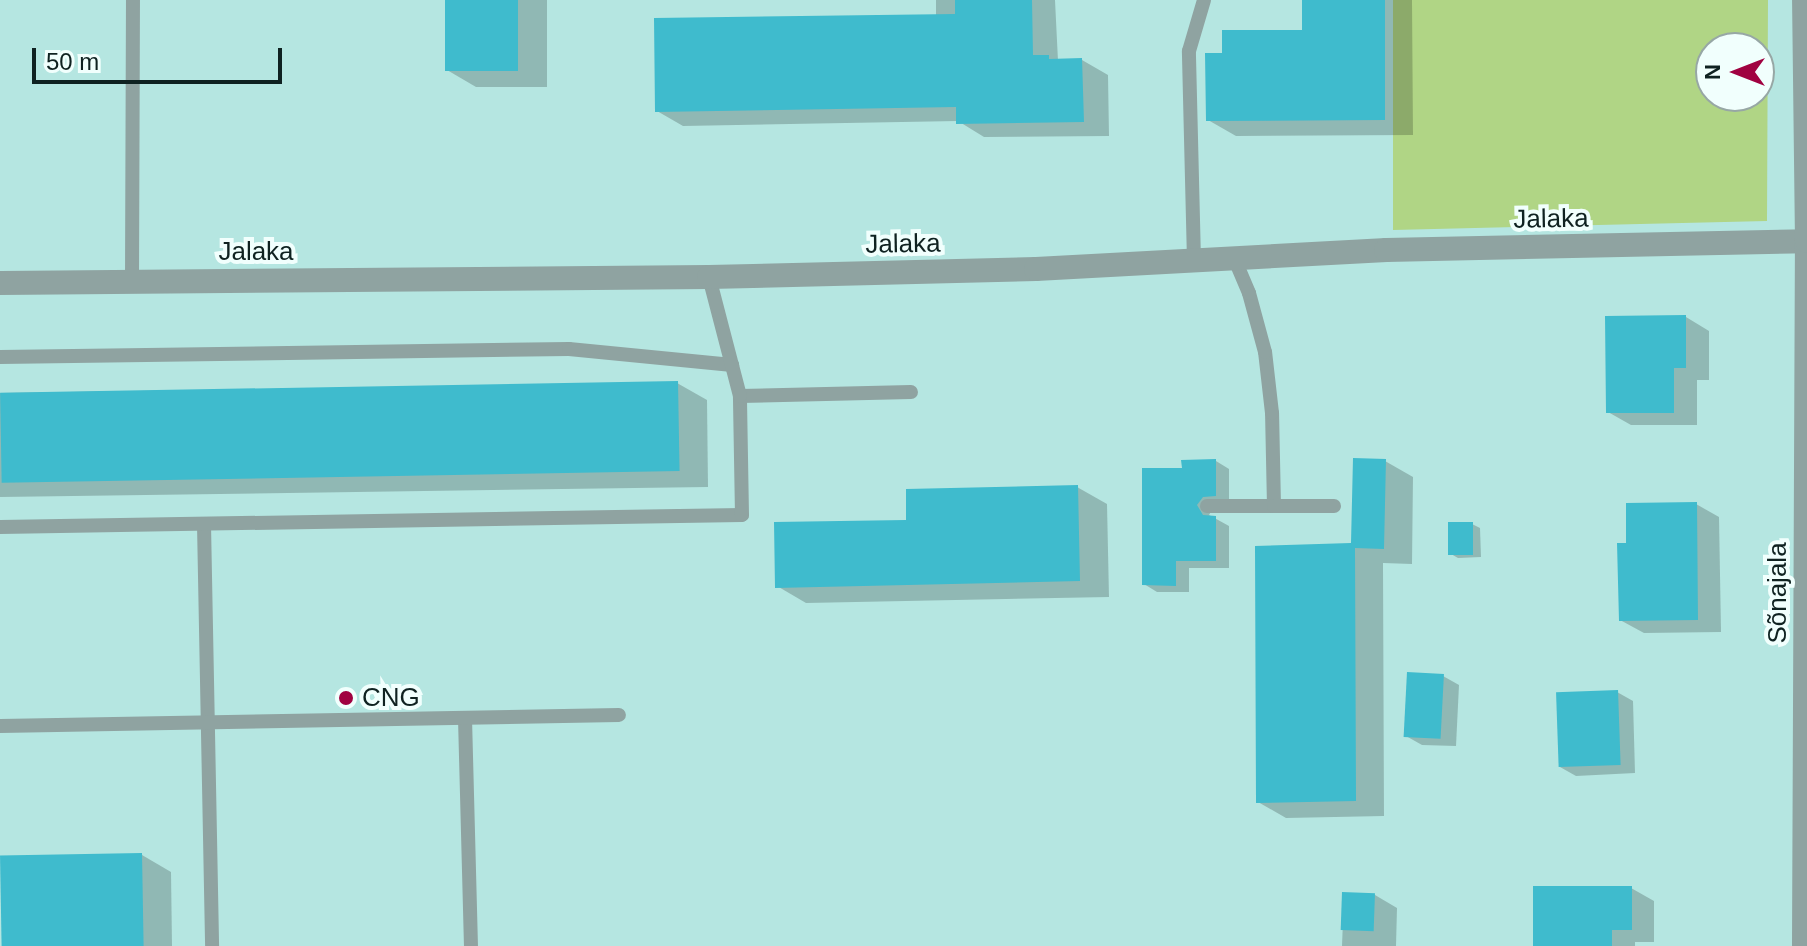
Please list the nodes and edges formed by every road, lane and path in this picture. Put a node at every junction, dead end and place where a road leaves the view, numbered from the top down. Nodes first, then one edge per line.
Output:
1 (133, 0) edge
2 (1204, 0) edge
3 (1804, 0) edge
4 (1807, 241) edge
5 (1234, 258) junction
6 (1194, 261) junction
7 (709, 277) junction
8 (132, 281) junction
9 (0, 283) edge
10 (0, 357) edge
11 (732, 365) junction
12 (911, 392) dead end
13 (740, 396) junction
14 (1207, 506) dead end
15 (1274, 506) junction
16 (1334, 506) dead end
17 (204, 524) junction
18 (0, 527) edge
19 (619, 715) dead end
20 (465, 718) junction
21 (208, 722) junction
22 (0, 726) edge
23 (212, 946) edge
24 (471, 946) edge
25 (1804, 946) edge

1 - 8 lane
2 - 6 lane
3 - 4 street, Sõnajala
4 - 5 street, Jalaka
4 - 25 street, Sõnajala
5 - 6 street, Jalaka
5 - 15 lane
6 - 7 street, Jalaka
7 - 8 street, Jalaka
7 - 11 lane
8 - 9 street, Jalaka
10 - 11 lane
11 - 13 lane
12 - 13 lane
13 - 17 lane
14 - 15 lane
15 - 16 lane
17 - 18 lane
17 - 21 lane
19 - 20 lane
20 - 21 lane
20 - 24 lane
21 - 22 lane
21 - 23 lane

